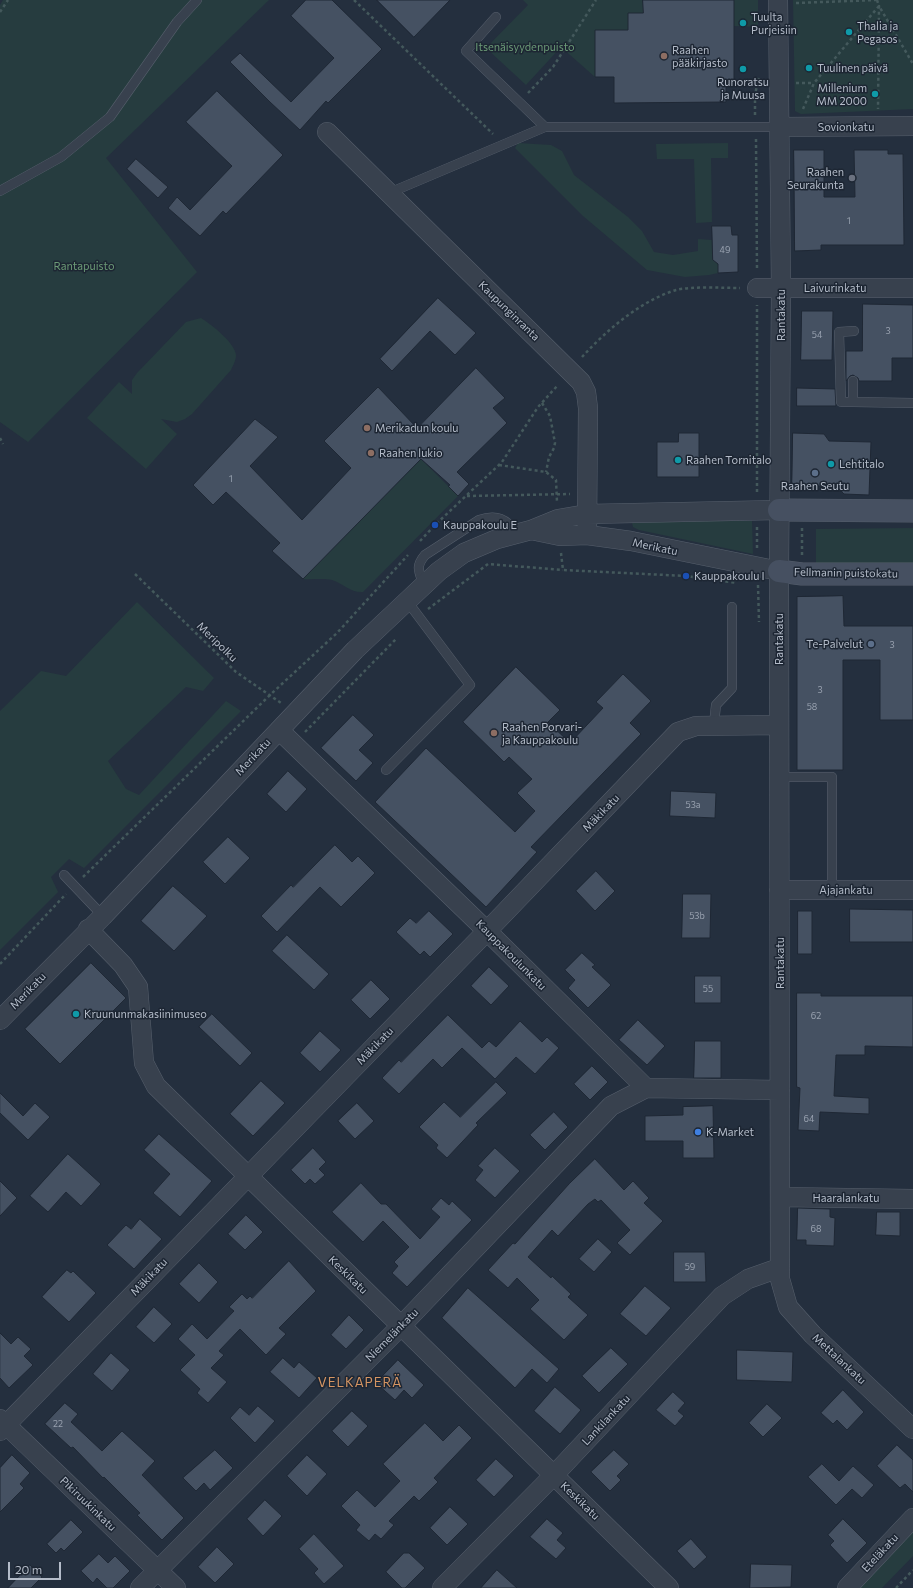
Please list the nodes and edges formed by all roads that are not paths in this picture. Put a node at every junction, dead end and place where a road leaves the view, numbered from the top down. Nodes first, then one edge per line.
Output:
1 (197, 0) edge
2 (787, 1) edge
3 (496, 17) dead end
4 (913, 126) edge
5 (545, 127) junction
6 (780, 127) junction
7 (327, 132) dead end
8 (0, 191) edge
9 (389, 193) junction
10 (757, 288) road end
11 (781, 288) junction
12 (913, 288) edge
13 (854, 331) dead end
14 (853, 381) dead end
15 (853, 402) junction
16 (913, 404) edge
17 (779, 510) junction
18 (913, 512) edge
19 (587, 514) junction
20 (559, 527) junction
21 (587, 536) junction
22 (779, 571) junction
23 (913, 574) edge
24 (407, 601) junction
25 (732, 607) dead end
26 (714, 724) junction
27 (779, 725) junction
28 (279, 730) junction
29 (386, 770) dead end
30 (779, 777) junction
31 (64, 875) dead end
32 (779, 890) junction
33 (832, 890) junction
34 (913, 890) edge
35 (103, 916) junction
36 (88, 930) junction
37 (487, 931) junction
38 (0, 1020) edge
39 (646, 1088) junction
40 (780, 1090) junction
41 (247, 1176) junction
42 (780, 1198) junction
43 (913, 1199) edge
44 (779, 1273) junction
45 (401, 1326) junction
46 (2, 1425) edge
47 (913, 1429) edge
48 (554, 1475) junction
49 (913, 1518) edge
50 (156, 1571) junction
51 (140, 1588) edge
52 (176, 1588) edge
53 (442, 1588) edge
54 (669, 1588) edge
55 (847, 1588) edge

1 - 8 lane
2 - 6 street, Rantakatu
3 - 5 lane
4 - 6 street, Sovionkatu
5 - 6 lane
5 - 9 lane
6 - 11 street, Rantakatu
7 - 9 street, Kaupunginranta
9 - 19 street, Kaupunginranta
10 - 11 street, Laivurinkatu
11 - 12 street, Laivurinkatu
11 - 17 street, Rantakatu
13 - 15 lane
14 - 15 lane
15 - 16 lane
17 - 18 street
17 - 19 street, Merikatu
17 - 22 street, Rantakatu
19 - 20 street, Merikatu
19 - 21 street, Kaupunginranta
20 - 21 street, Merikatu
20 - 24 street, Merikatu
21 - 22 street, Merikatu
22 - 23 street, Fellmanin puistokatu
22 - 27 street, Rantakatu
24 - 28 street, Merikatu
24 - 29 lane
25 - 26 lane
26 - 27 street, Mäkikatu
26 - 37 street, Mäkikatu
27 - 30 street, Rantakatu
28 - 35 street, Merikatu
28 - 37 street, Kauppakoulunkatu
30 - 32 street, Rantakatu
30 - 33 lane
31 - 35 lane
32 - 33 street, Ajajankatu
32 - 40 street, Rantakatu
33 - 34 street, Ajajankatu
35 - 36 street, Merikatu
36 - 38 street, Merikatu
36 - 41 street, Keskikatu
37 - 39 street, Kauppakoulunkatu
37 - 41 street, Mäkikatu
39 - 40 street
39 - 45 street, Niemelänkatu
40 - 42 street, Rantakatu
41 - 45 street, Keskikatu
41 - 46 street, Mäkikatu
42 - 43 street, Haaralankatu
42 - 44 street, Rantakatu
44 - 47 street, Mettalankatu
44 - 48 street, Lankilankatu
45 - 48 street, Keskikatu
45 - 50 street, Niemelänkatu
46 - 50 street, Pikiruukinkatu
48 - 53 street, Lankilankatu
48 - 54 street, Keskikatu
49 - 55 street, Eteläkatu
50 - 51 street, Niemelänkatu
50 - 52 street, Pikiruukinkatu

